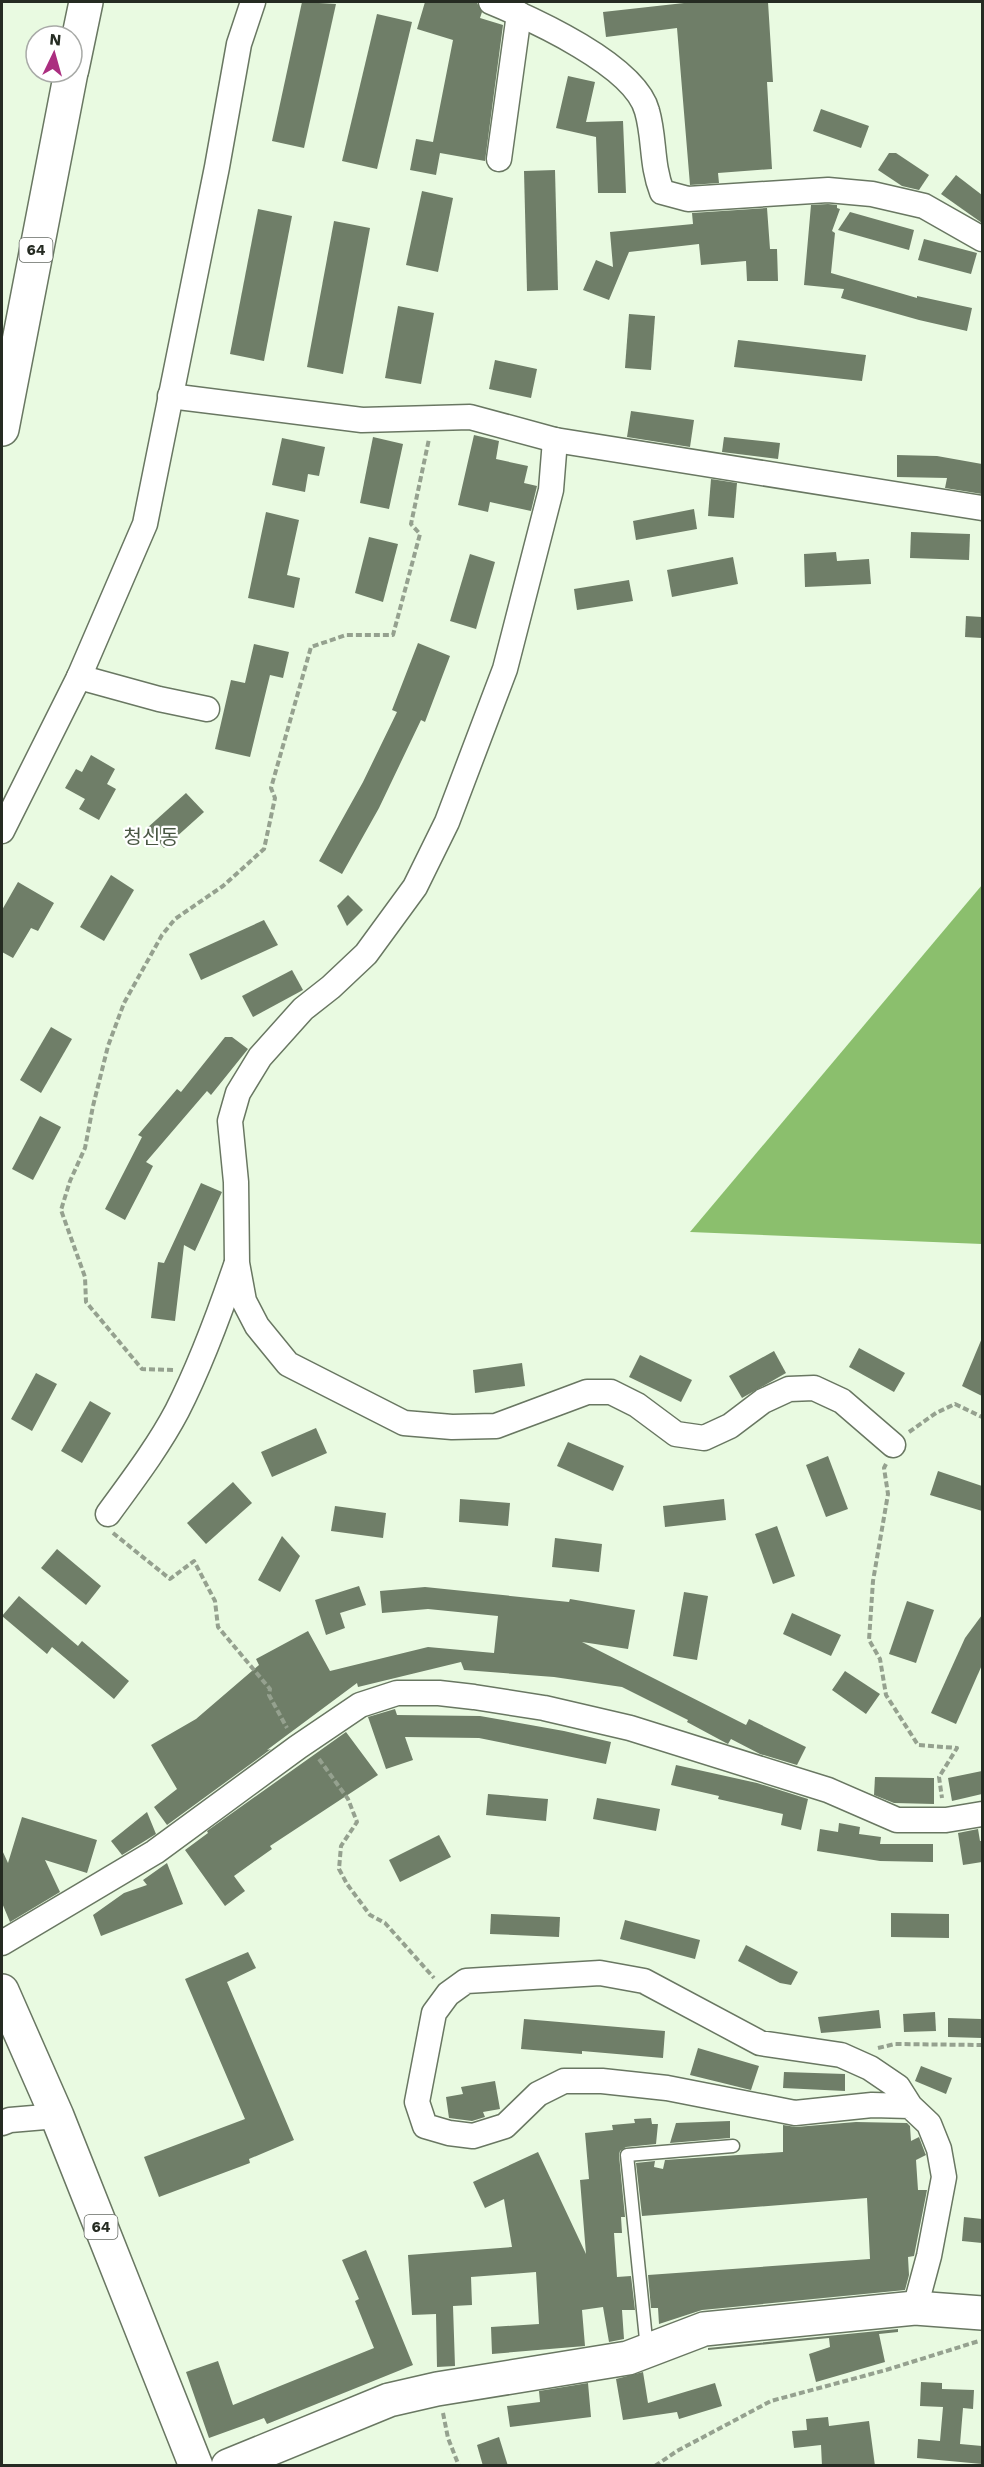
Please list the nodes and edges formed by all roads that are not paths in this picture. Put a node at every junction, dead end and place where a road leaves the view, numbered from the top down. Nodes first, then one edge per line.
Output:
1 (86, 2) edge
2 (253, 2) edge
3 (491, 2) edge
4 (519, 14) junction
5 (82, 24) edge
6 (69, 84) edge
7 (499, 159) dead end
8 (982, 239) edge
9 (170, 396) junction
10 (2, 429) edge
11 (555, 440) junction
12 (982, 508) edge
13 (79, 677) junction
14 (207, 709) dead end
15 (2, 831) edge
16 (237, 1263) junction
17 (893, 1445) road end
18 (108, 1514) road end
19 (982, 1814) edge
20 (2, 1942) edge
21 (2, 1991) edge
22 (910, 2106) junction
23 (57, 2116) junction
24 (2, 2123) edge
25 (733, 2146) dead end
26 (915, 2308) junction
27 (982, 2313) edge
28 (648, 2352) junction
29 (196, 2466) edge
30 (228, 2466) edge

1 - 5 main road, 64
2 - 9 street
3 - 4 street
4 - 7 street
4 - 8 street
6 - 10 main road, 64
9 - 11 street
9 - 13 street
11 - 12 street
11 - 16 street
13 - 14 street
13 - 15 street
16 - 17 street
16 - 18 street
19 - 20 street
21 - 23 main road, 64
22 - 22 street
22 - 26 street
23 - 24 street
23 - 29 main road, 64
25 - 28 lane
26 - 27 main road
26 - 28 main road
28 - 30 main road

